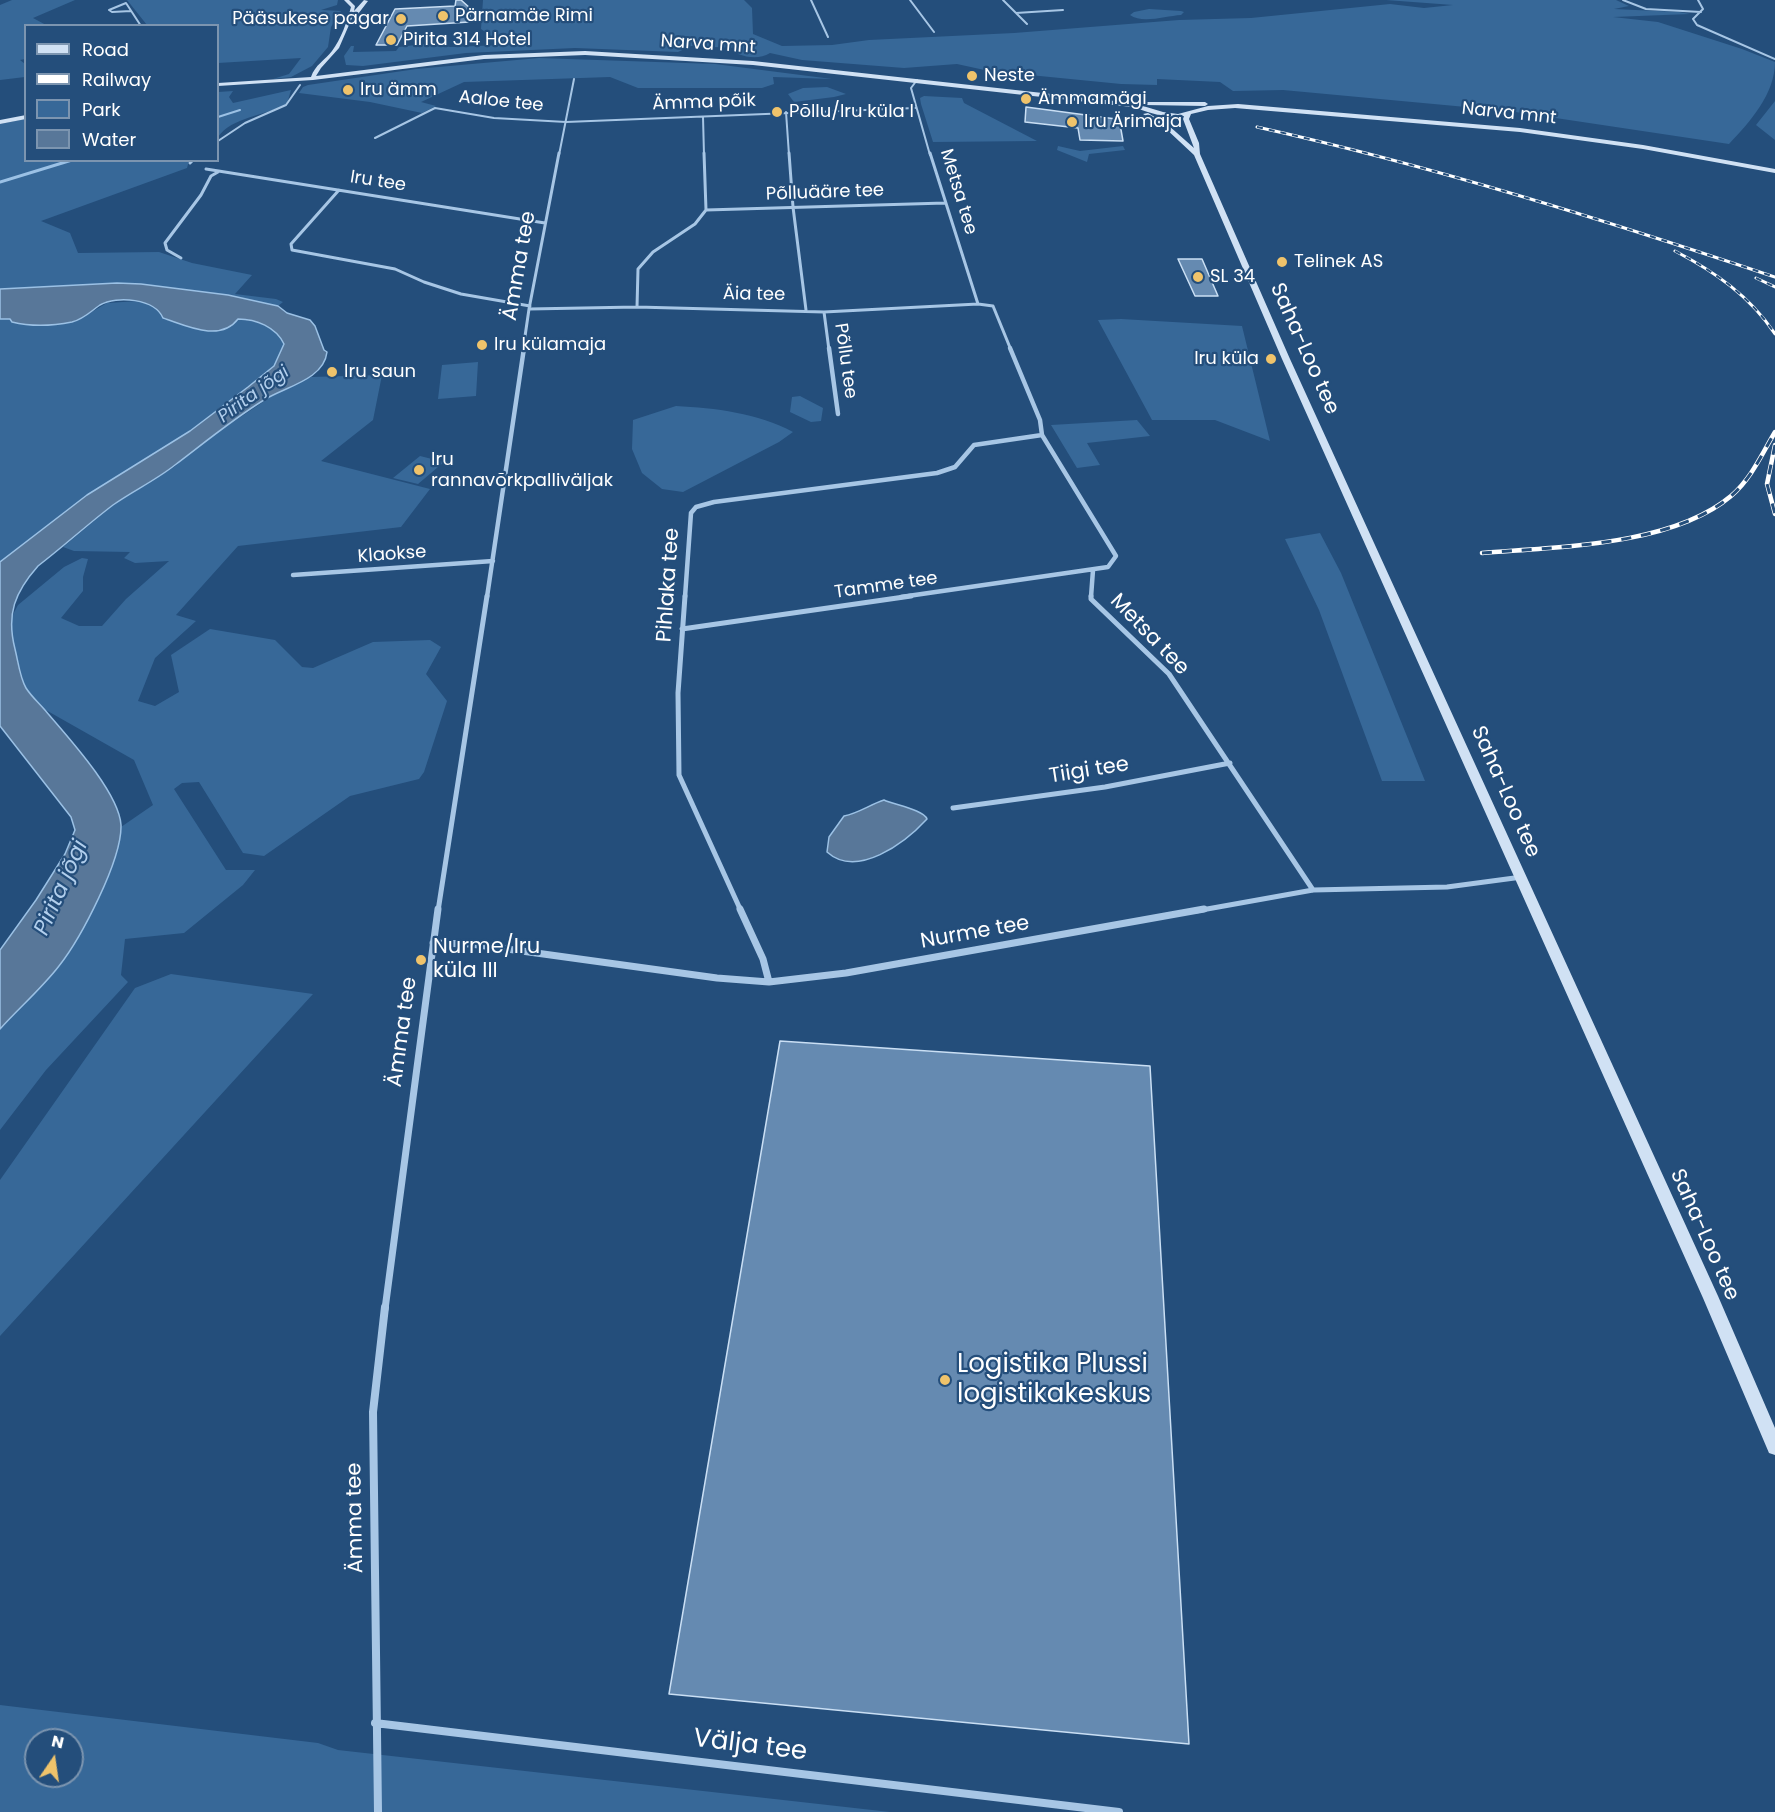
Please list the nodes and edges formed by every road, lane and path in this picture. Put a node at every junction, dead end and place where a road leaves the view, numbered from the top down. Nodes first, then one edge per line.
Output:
1 (347, 0) edge
2 (811, 0) edge
3 (910, 0) edge
4 (1003, 0) edge
5 (1623, 0) edge
6 (1698, 0) edge
7 (366, 2) edge
8 (1064, 10) dead end
9 (131, 11) junction
10 (1701, 12) junction
11 (1016, 13) junction
12 (348, 22) junction
13 (140, 24) edge
14 (1027, 24) dead end
15 (934, 32) dead end
16 (828, 37) dead end
17 (333, 54) junction
18 (1775, 59) edge
19 (321, 63) junction
20 (422, 65) junction
21 (329, 70) dead end
22 (378, 70) junction
23 (313, 78) junction
24 (335, 79) junction
25 (574, 79) dead end
26 (917, 80) junction
27 (272, 81) junction
28 (302, 83) junction
29 (219, 86) edge
30 (219, 86) edge
31 (991, 88) junction
32 (1059, 98) junction
33 (1160, 103) junction
34 (1186, 104) junction
35 (1238, 106) junction
36 (915, 108) junction
37 (1154, 109) junction
38 (786, 112) junction
39 (1191, 113) junction
40 (1167, 115) junction
41 (24, 117) edge
42 (703, 117) junction
43 (0, 122) edge
44 (566, 122) junction
45 (375, 138) dead end
46 (219, 140) edge
47 (1187, 145) junction
48 (1197, 154) junction
49 (206, 170) dead end
50 (218, 171) junction
51 (1775, 171) edge
52 (339, 190) junction
53 (945, 203) junction
54 (793, 207) junction
55 (706, 210) junction
56 (545, 222) junction
57 (182, 258) dead end
58 (978, 304) junction
59 (637, 307) junction
60 (530, 308) junction
61 (806, 310) junction
62 (824, 312) junction
63 (838, 414) dead end
64 (1042, 435) junction
65 (493, 561) junction
66 (1093, 570) junction
67 (293, 575) dead end
68 (682, 629) junction
69 (1230, 763) junction
70 (953, 808) dead end
71 (1522, 877) junction
72 (1313, 890) junction
73 (433, 943) junction
74 (769, 982) junction
75 (1775, 1447) edge
76 (375, 1723) junction
77 (378, 1812) edge
78 (1119, 1812) edge

1 - 7 main road
1 - 12 main road
2 - 16 street
3 - 15 street
4 - 11 street
5 - 10 street
6 - 10 street
7 - 12 main road
8 - 11 street
9 - 9 street
9 - 13 street
10 - 18 street
11 - 14 street
12 - 17 main road
17 - 19 main road
17 - 23 main road
19 - 23 main road
19 - 27 main road
20 - 22 main road, Narva mnt
20 - 24 main road, Narva mnt
20 - 26 main road, Narva mnt
21 - 22 main road
22 - 23 main road, Narva mnt
23 - 24 main road
23 - 27 main road, Narva mnt
23 - 28 main road
24 - 28 main road, Narva mnt
25 - 44 street, Ämma tee
26 - 31 main road, Narva mnt
26 - 36 street, Metsa tee
27 - 29 main road, Narva mnt
28 - 30 main road, Narva mnt
28 - 46 street
31 - 32 main road, Narva mnt
31 - 33 main road, Narva mnt
32 - 37 main road, Narva mnt
32 - 47 main road
33 - 34 main road, Narva mnt
33 - 37 main road
34 - 35 main road, Narva mnt
34 - 39 main road
35 - 39 main road, Narva mnt
35 - 51 main road, Narva mnt
36 - 38 street, Ämma põik
36 - 53 street, Metsa tee
37 - 40 main road, Narva mnt
38 - 42 street, Ämma põik
38 - 54 street, Põllu tee
39 - 40 main road, Narva mnt
39 - 48 main road, Saha-Loo tee
40 - 47 main road, Saha-Loo tee
41 - 43 main road
42 - 44 street, Ämma põik
42 - 55 street
44 - 45 street, Aaloe tee
44 - 56 street, Ämma tee
47 - 48 main road, Saha-Loo tee
48 - 71 main road, Saha-Loo tee
49 - 50 street, Iru tee
50 - 52 street, Iru tee
50 - 57 street
52 - 56 street, Iru tee
52 - 60 street, Äia tee
53 - 54 street, Põlluääre tee
53 - 58 street, Metsa tee
54 - 55 street, Põlluääre tee
54 - 61 street, Põllu tee
55 - 59 street
56 - 60 street, Ämma tee
58 - 62 street, Äia tee
58 - 64 street, Metsa tee
59 - 60 street, Äia tee
59 - 61 street, Äia tee
60 - 65 street, Ämma tee
61 - 62 street, Äia tee
62 - 63 street, Põllu tee
64 - 66 street, Metsa tee
64 - 68 street, Pihlaka tee
65 - 67 street, Klaokse
65 - 73 street, Ämma tee
66 - 68 street, Tamme tee
66 - 69 street, Metsa tee
68 - 74 street, Pihlaka tee
69 - 70 street, Tiigi tee
69 - 72 street, Metsa tee
71 - 72 street, Nurme tee
71 - 75 main road, Saha-Loo tee
72 - 74 street, Nurme tee
73 - 74 street, Nurme tee
73 - 76 street, Ämma tee
76 - 77 street, Ämma tee
76 - 78 street, Välja tee

